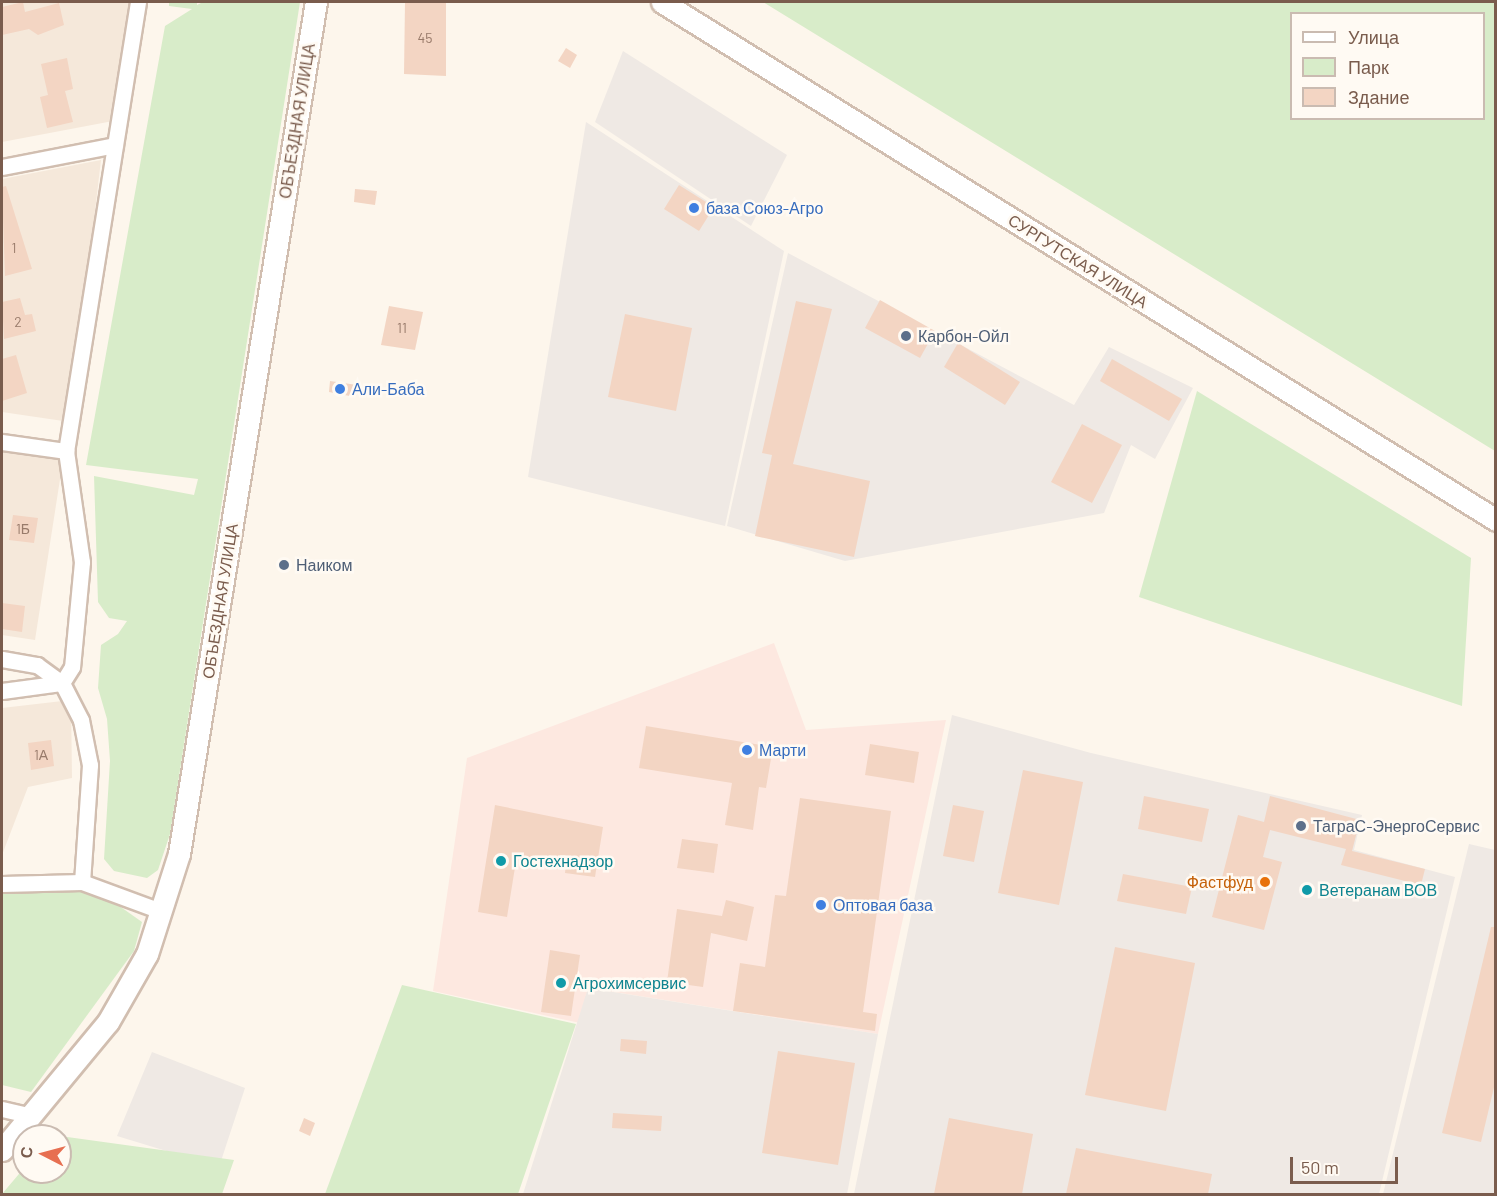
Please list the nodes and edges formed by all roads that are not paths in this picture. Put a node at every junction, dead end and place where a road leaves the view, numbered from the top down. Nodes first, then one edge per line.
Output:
1 (138, 2) edge
2 (316, 2) edge
3 (662, 2) edge
4 (115, 145) junction
5 (2, 167) edge
6 (2, 442) edge
7 (66, 451) junction
8 (1496, 520) edge
9 (2, 659) edge
10 (72, 667) junction
11 (62, 683) junction
12 (2, 691) edge
13 (74, 706) junction
14 (82, 882) junction
15 (2, 884) edge
16 (163, 912) junction
17 (2, 1109) edge
18 (32, 1116) junction
19 (2, 1150) edge

1 - 4 street
2 - 16 main road, ОБЪЕЗДНАЯ УЛИЦА
3 - 8 main road, СУРГУТСКАЯ УЛИЦА
4 - 5 street
4 - 7 street
6 - 7 street
7 - 10 street
9 - 11 street
10 - 11 street
10 - 13 street
11 - 12 street
11 - 13 street
13 - 14 street
14 - 15 street
14 - 16 street
16 - 18 main road, ОБЪЕЗДНАЯ УЛИЦА
17 - 18 street
18 - 19 main road, ОБЪЕЗДНАЯ УЛИЦА

